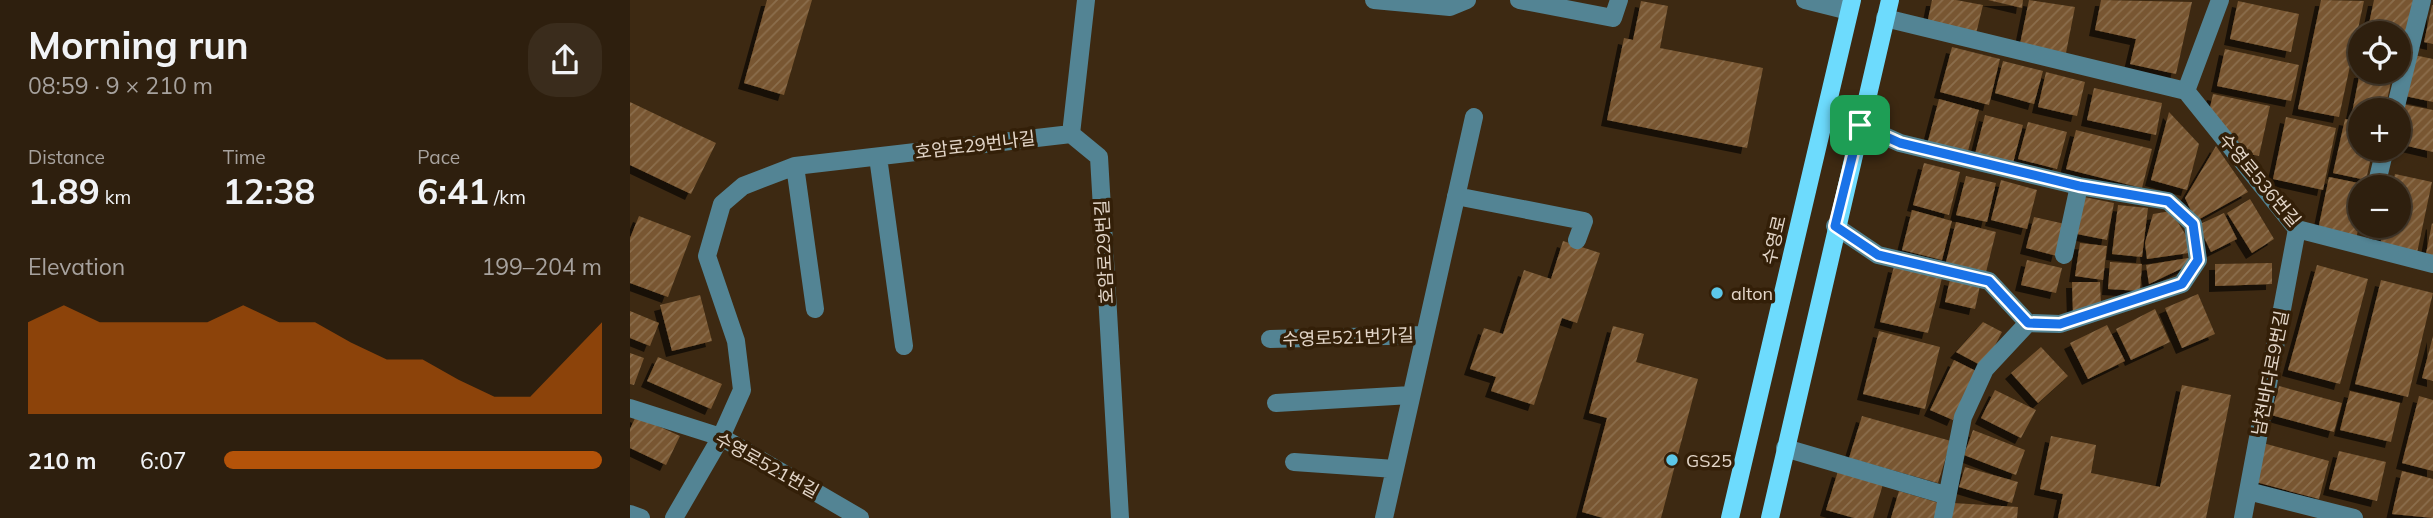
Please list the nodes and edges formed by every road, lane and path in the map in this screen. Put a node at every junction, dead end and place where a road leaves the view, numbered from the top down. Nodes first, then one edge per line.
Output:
1 (1086, 0) edge
2 (1382, 0) edge
3 (1467, 0) edge
4 (1519, 0) edge
5 (1619, 0) edge
6 (1805, 0) edge
7 (1890, 0) edge
8 (2220, 0) edge
9 (2422, 0) edge
10 (1850, 6) edge
11 (1885, 18) junction
12 (2186, 90) junction
13 (2398, 98) edge
14 (1474, 117) dead end
15 (1860, 125) junction
16 (1071, 134) junction
17 (878, 157) junction
18 (795, 166) junction
19 (2079, 186) junction
20 (1456, 196) junction
21 (1835, 226) junction
22 (2297, 229) junction
23 (1577, 240) dead end
24 (2064, 255) dead end
25 (2433, 264) edge
26 (815, 309) dead end
27 (2028, 323) junction
28 (1425, 335) junction
29 (1270, 339) dead end
30 (904, 346) dead end
31 (1411, 394) junction
32 (1276, 403) dead end
33 (630, 408) edge
34 (721, 437) junction
35 (1785, 448) junction
36 (1294, 462) dead end
37 (1395, 469) junction
38 (2248, 491) junction
39 (1945, 495) junction
40 (630, 514) edge
41 (642, 518) edge
42 (674, 518) edge
43 (860, 518) edge
44 (1120, 518) edge
45 (1384, 518) edge
46 (1730, 518) edge
47 (1770, 518) edge
48 (1943, 518) edge
49 (2243, 518) edge
50 (2354, 518) edge

1 - 16 street
2 - 3 street
4 - 5 street
6 - 10 street, 수영로
7 - 11 main road
8 - 12 street
9 - 13 street
10 - 46 main road, 수영로
11 - 12 street
11 - 15 main road
12 - 22 street, 수영로536번길
14 - 20 street, 수영로521번가길
15 - 19 street
15 - 21 main road
16 - 17 street, 호암로29번나길
16 - 44 street, 호암로29번길
17 - 18 street, 호암로29번나길
17 - 30 street
18 - 26 street
18 - 34 street, 호암로29번나길
19 - 24 street
19 - 27 street
20 - 23 street
20 - 28 street, 수영로521번가길
21 - 27 street
21 - 35 main road
22 - 25 street, 수영로536번길
22 - 38 street, 남천바다로9번길
27 - 39 street
28 - 29 street, 수영로521번가길
28 - 31 street, 수영로521번가길
31 - 32 street
31 - 37 street, 수영로521번가길
33 - 34 street, 수영로521번길
34 - 42 street, 호암로29번나길
34 - 43 street, 수영로521번길
35 - 39 street
35 - 47 main road
36 - 37 street
37 - 45 street, 수영로521번가길
38 - 49 street, 남천바다로9번길
38 - 50 street
39 - 48 street
40 - 41 street

